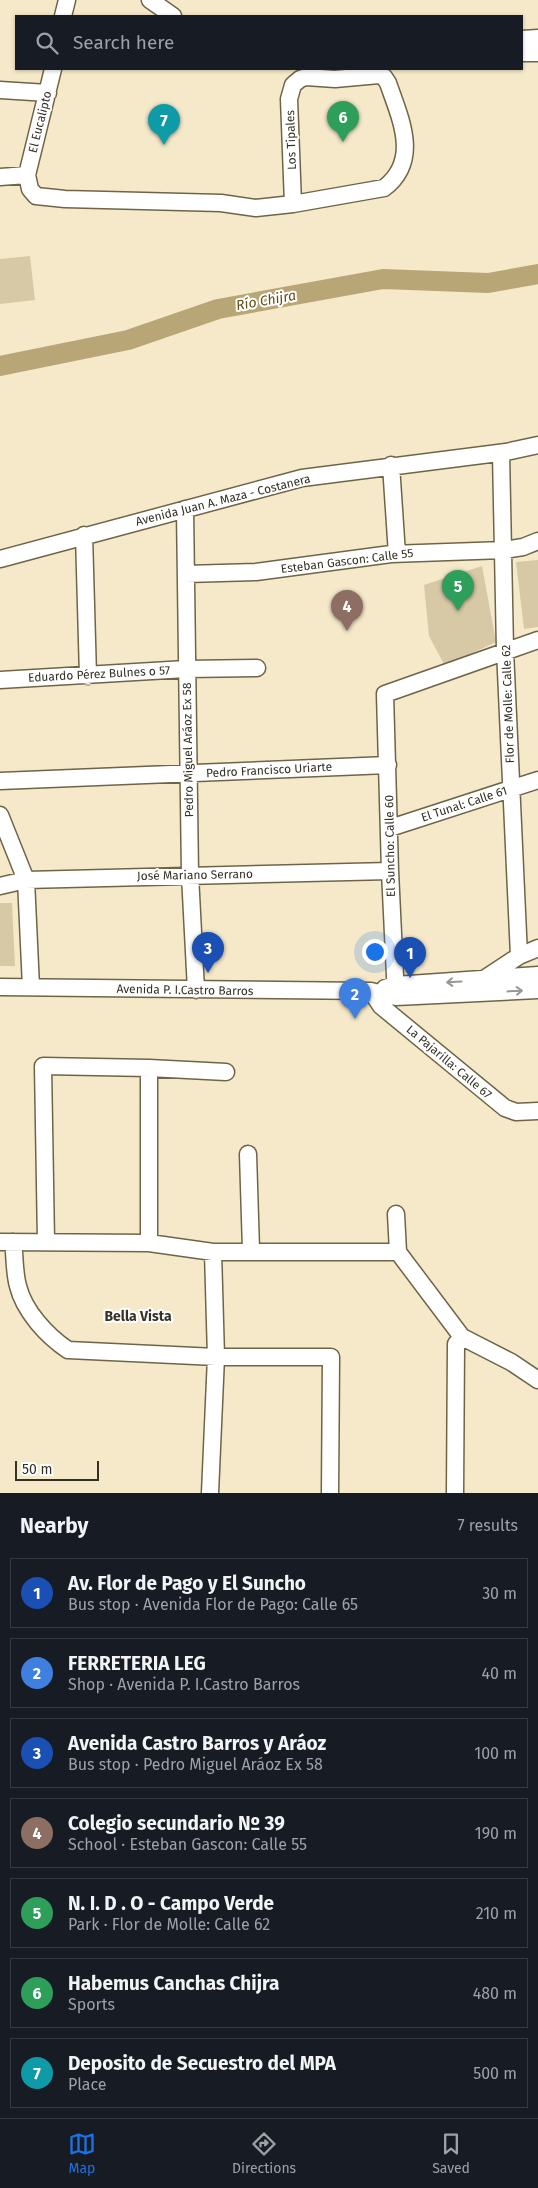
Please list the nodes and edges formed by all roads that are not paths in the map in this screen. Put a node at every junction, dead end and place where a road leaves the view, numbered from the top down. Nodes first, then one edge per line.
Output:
1 (66, 0) edge
2 (150, 0) edge
3 (63, 15) edge
4 (172, 15) edge
5 (538, 38) edge
6 (523, 39) edge
7 (538, 52) edge
8 (523, 53) edge
9 (53, 70) edge
10 (0, 90) edge
11 (48, 93) junction
12 (27, 175) junction
13 (0, 177) edge
14 (293, 204) junction
15 (538, 446) edge
16 (501, 453) junction
17 (391, 465) junction
18 (184, 509) junction
19 (84, 535) junction
20 (538, 542) edge
21 (504, 550) junction
22 (397, 554) junction
23 (0, 559) edge
24 (186, 574) junction
25 (538, 640) edge
26 (505, 650) junction
27 (257, 668) dead end
28 (186, 669) junction
29 (88, 676) junction
30 (0, 680) edge
31 (388, 765) junction
32 (189, 774) junction
33 (538, 780) edge
34 (0, 781) edge
35 (512, 789) junction
36 (0, 815) edge
37 (390, 828) junction
38 (390, 871) junction
39 (190, 875) junction
40 (26, 880) junction
41 (0, 886) edge
42 (538, 948) edge
43 (519, 956) junction
44 (538, 975) edge
45 (484, 980) junction
46 (0, 987) edge
47 (31, 988) junction
48 (196, 990) junction
49 (538, 990) edge
50 (371, 991) junction
51 (396, 991) junction
52 (148, 1068) junction
53 (226, 1072) dead end
54 (538, 1111) edge
55 (248, 1154) dead end
56 (396, 1214) dead end
57 (6, 1242) edge
58 (46, 1242) junction
59 (149, 1243) junction
60 (251, 1250) junction
61 (213, 1252) junction
62 (398, 1252) junction
63 (462, 1336) junction
64 (216, 1356) junction
65 (538, 1380) edge
66 (210, 1493) edge
67 (330, 1493) edge
68 (455, 1493) edge

1 - 3 street
2 - 4 street
5 - 6 street
7 - 8 street
9 - 11 street, El Eucalipto
10 - 11 street
11 - 12 street, El Eucalipto
12 - 13 street
12 - 14 street, Los Tipales
14 - 14 street, Los Tipales
15 - 16 street, Avenida Juan A. Maza - Costanera
16 - 17 street, Avenida Juan A. Maza - Costanera
16 - 21 street, Flor de Molle: Calle 62
17 - 18 street, Avenida Juan A. Maza - Costanera
17 - 22 street
18 - 19 street, Avenida Juan A. Maza - Costanera
18 - 24 street, Pedro Miguel Aráoz Ex 58
19 - 23 street, Avenida Juan A. Maza - Costanera
19 - 29 street
20 - 21 street, Esteban Gascon: Calle 55
21 - 22 street, Esteban Gascon: Calle 55
21 - 26 street, Flor de Molle: Calle 62
22 - 24 street, Esteban Gascon: Calle 55
24 - 28 street, Pedro Miguel Aráoz Ex 58
25 - 26 street
26 - 31 street, El Suncho: Calle 60
26 - 35 street, Flor de Molle: Calle 62
27 - 28 street, Eduardo Pérez Bulnes o 57
28 - 29 street, Eduardo Pérez Bulnes o 57
28 - 32 street, Pedro Miguel Aráoz Ex 58
29 - 30 street, Eduardo Pérez Bulnes o 57
31 - 32 street, Pedro Francisco Uriarte
31 - 37 street, El Suncho: Calle 60
32 - 34 street, Pedro Francisco Uriarte
32 - 39 street, Pedro Miguel Aráoz Ex 58
33 - 35 street, El Tunal: Calle 61
35 - 37 street, El Tunal: Calle 61
35 - 43 street, Flor de Molle: Calle 62
36 - 40 street
37 - 38 street, El Suncho: Calle 60
38 - 39 street, José Mariano Serrano
38 - 51 street, El Suncho: Calle 60
39 - 40 street, José Mariano Serrano
39 - 48 street, Pedro Miguel Aráoz Ex 58
40 - 41 street, José Mariano Serrano
40 - 47 street
42 - 43 street
43 - 45 street
44 - 45 street
45 -> 51 street
46 - 47 street, Avenida P. I.Castro Barros
47 - 48 street, Avenida P. I.Castro Barros
48 - 50 street, Avenida P. I.Castro Barros
51 -> 49 street
50 - 51 street, Avenida P. I.Castro Barros
50 - 54 street, La Pajarilla: Calle 67
52 - 53 street
52 - 58 street
52 - 59 street
55 - 60 street
56 - 62 street
57 - 58 street
57 - 64 street
58 - 59 street
59 - 61 street
60 - 61 street
60 - 62 street
61 - 64 street
62 - 63 street
63 - 65 street
63 - 68 street
64 - 66 street
64 - 67 street

